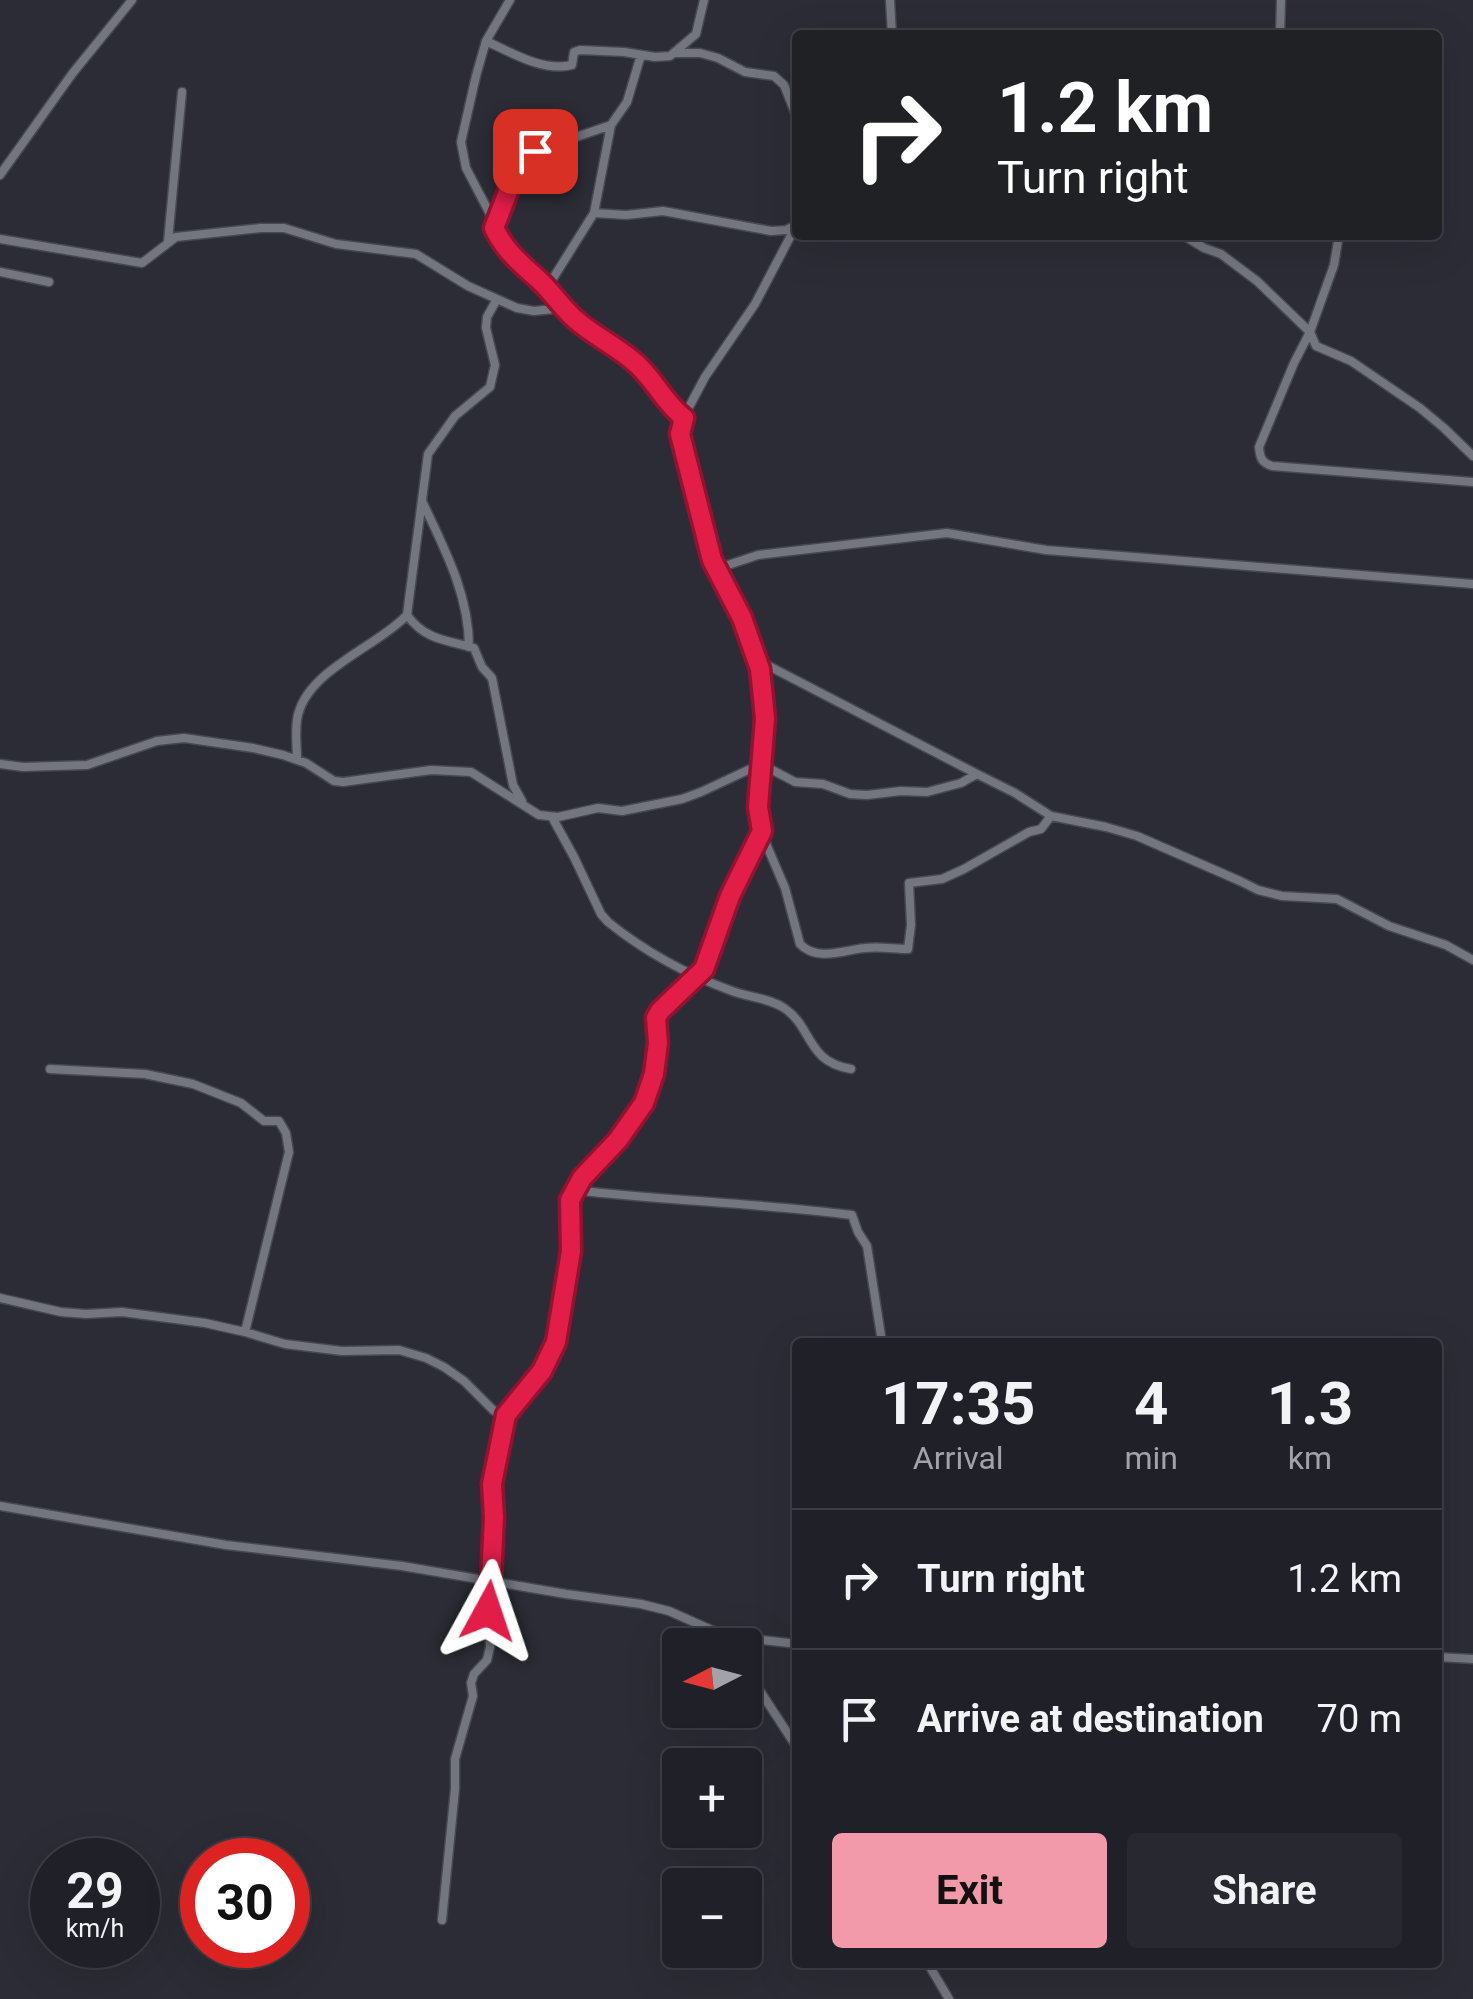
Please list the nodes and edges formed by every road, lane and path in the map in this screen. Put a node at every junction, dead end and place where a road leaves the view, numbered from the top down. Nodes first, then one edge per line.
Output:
1 (132, 0) edge
2 (510, 0) edge
3 (704, 0) edge
4 (890, 0) edge
5 (1281, 0) edge
6 (892, 30) edge
7 (1280, 30) edge
8 (486, 41) junction
9 (675, 53) junction
10 (641, 55) junction
11 (182, 92) dead end
12 (792, 105) edge
13 (611, 125) junction
14 (0, 174) edge
15 (594, 213) junction
16 (792, 227) edge
17 (494, 228) junction
18 (792, 234) edge
19 (0, 239) edge
20 (1191, 240) edge
21 (1338, 240) edge
22 (168, 241) junction
23 (0, 272) edge
24 (50, 282) dead end
25 (546, 288) junction
26 (497, 299) junction
27 (564, 308) junction
28 (1310, 332) junction
29 (684, 418) junction
30 (1473, 456) edge
31 (1473, 482) edge
32 (422, 500) junction
33 (716, 569) junction
34 (1473, 584) edge
35 (407, 615) junction
36 (469, 647) junction
37 (758, 661) junction
38 (298, 760) junction
39 (0, 764) edge
40 (761, 764) junction
41 (977, 774) junction
42 (523, 804) junction
43 (1052, 816) junction
44 (552, 817) junction
45 (762, 831) junction
46 (1473, 960) edge
47 (698, 977) junction
48 (851, 1069) dead end
49 (50, 1070) dead end
50 (574, 1190) junction
51 (0, 1289) edge
52 (4, 1299) edge
53 (246, 1332) junction
54 (881, 1338) edge
55 (506, 1418) junction
56 (0, 1506) edge
57 (491, 1581) junction
58 (703, 1628) edge
59 (762, 1642) edge
60 (792, 1644) edge
61 (1442, 1658) edge
62 (1473, 1659) edge
63 (762, 1694) edge
64 (792, 1740) edge
65 (442, 1920) dead end
66 (931, 1968) edge
67 (949, 1999) edge

1 - 14 street
2 - 8 street
3 - 9 street
4 - 6 street
5 - 7 street
8 - 10 street
8 - 17 street
9 - 10 street
9 - 12 street
10 - 13 street
11 - 22 street
13 - 15 street
13 - 17 street
15 - 16 street
15 - 25 street
17 - 25 street
18 - 29 street
19 - 22 street
20 - 28 street
21 - 28 street
22 - 26 street
23 - 24 street
25 - 27 street
26 - 27 street
26 - 32 street
27 - 29 street
28 - 30 street
28 - 31 street
29 - 33 street
32 - 35 street
32 - 36 street
33 - 34 street
33 - 37 street
35 - 36 street
35 - 38 street
36 - 42 street
37 - 40 street
37 - 41 street
38 - 39 street
38 - 42 street
40 - 41 street
40 - 44 street
40 - 45 street
41 - 43 street
42 - 44 street
43 - 45 street
43 - 46 street
44 - 47 street
45 - 47 street
47 - 48 street
47 - 50 street
49 - 53 street
50 - 54 street
50 - 55 street
51 - 52 street
52 - 53 street
53 - 55 street
55 - 57 street
56 - 57 street
57 - 58 street
57 - 65 street
59 - 60 street
61 - 62 street
63 - 64 street
66 - 67 street

